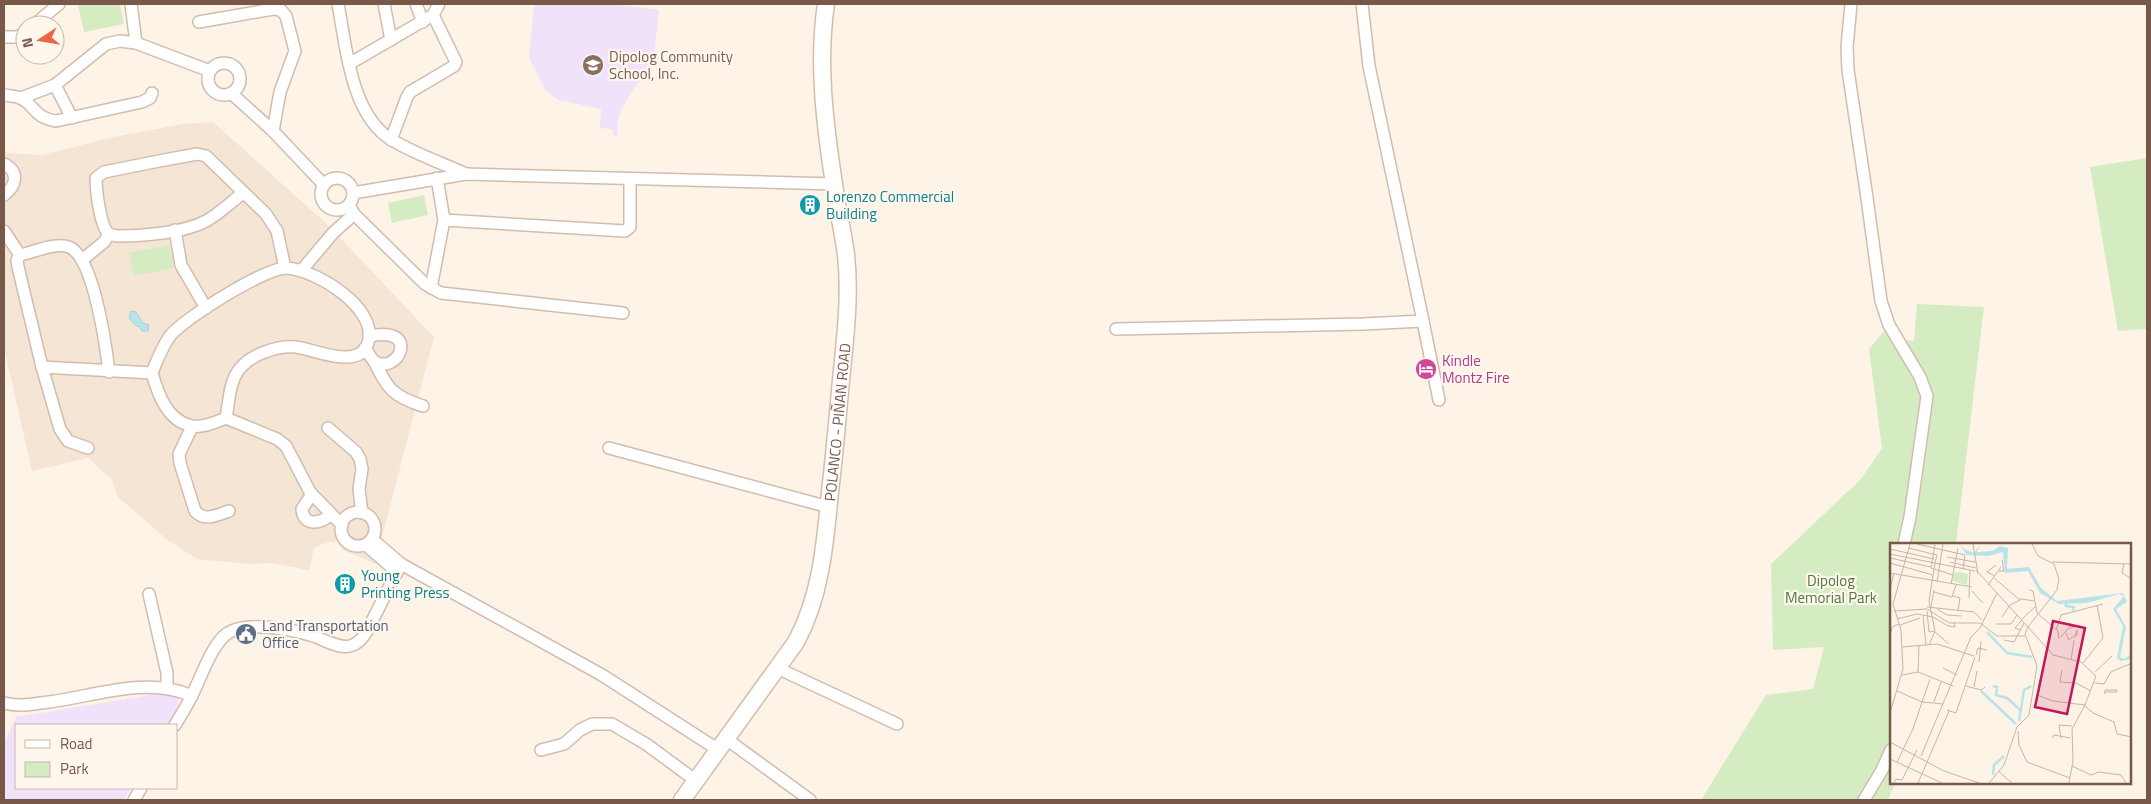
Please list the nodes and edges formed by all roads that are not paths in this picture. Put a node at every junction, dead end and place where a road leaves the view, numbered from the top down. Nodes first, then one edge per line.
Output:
1 (59, 4) edge
2 (131, 4) edge
3 (338, 4) edge
4 (384, 4) edge
5 (416, 4) edge
6 (439, 4) edge
7 (826, 4) edge
8 (1362, 4) edge
9 (1851, 4) edge
10 (46, 15) edge
11 (428, 18) junction
12 (199, 22) dead end
13 (391, 40) junction
14 (136, 43) junction
15 (349, 64) junction
16 (210, 71) junction
17 (54, 85) junction
18 (152, 92) dead end
19 (231, 93) junction
20 (4, 95) edge
21 (21, 98) junction
22 (72, 118) junction
23 (273, 131) junction
24 (391, 140) junction
25 (4, 164) edge
26 (466, 174) junction
27 (437, 178) junction
28 (630, 179) junction
29 (834, 184) junction
30 (324, 186) junction
31 (243, 193) junction
32 (353, 193) junction
33 (4, 195) edge
34 (352, 209) junction
35 (444, 220) junction
36 (4, 230) edge
37 (175, 230) junction
38 (109, 234) junction
39 (20, 256) junction
40 (82, 260) junction
41 (285, 268) junction
42 (301, 271) junction
43 (430, 288) junction
44 (206, 308) junction
45 (623, 312) dead end
46 (1423, 321) junction
47 (1116, 329) dead end
48 (369, 336) junction
49 (365, 348) junction
50 (374, 361) junction
51 (42, 367) junction
52 (109, 372) junction
53 (152, 373) junction
54 (1439, 400) dead end
55 (423, 406) dead end
56 (226, 418) junction
57 (192, 427) junction
58 (328, 428) dead end
59 (88, 448) dead end
60 (610, 448) dead end
61 (312, 494) junction
62 (829, 507) junction
63 (229, 511) dead end
64 (362, 512) junction
65 (331, 514) junction
66 (342, 526) junction
67 (369, 542) junction
68 (1904, 543) edge
69 (399, 568) junction
70 (149, 594) dead end
71 (777, 668) junction
72 (167, 688) junction
73 (192, 696) junction
74 (4, 703) edge
75 (176, 724) edge
76 (897, 724) dead end
77 (722, 743) junction
78 (541, 750) dead end
79 (1890, 752) edge
80 (694, 780) junction
81 (140, 789) edge
82 (134, 800) edge
83 (682, 800) edge
84 (810, 800) edge
85 (1864, 800) edge

1 - 10 street
2 - 14 street
3 - 15 street
4 - 13 street
5 - 11 street
6 - 11 street
7 - 29 main road, POLANCO - PIÑAN ROAD
8 - 46 street
9 - 68 street
11 - 13 street
11 - 24 street
12 - 23 street
13 - 15 street
14 - 16 street
14 - 17 street
15 - 24 street
16 - 19 street
16 - 19 street
17 - 21 street
17 - 22 street
18 - 22 street
19 - 23 street
20 - 21 street
21 - 22 street
23 - 30 street
24 - 26 street
25 - 33 street
26 - 27 street
26 - 28 street
27 - 32 street
27 - 35 street
28 - 29 street
28 - 35 street
29 - 62 main road, POLANCO - PIÑAN ROAD
30 - 32 street
30 - 34 street
31 - 37 street
31 - 38 street
31 - 41 street
32 - 34 street
34 - 42 street
34 - 43 street
35 - 43 street
36 - 39 street
37 - 38 street
37 - 44 street
38 - 40 street
39 - 40 street
39 - 51 street
40 - 52 street
41 - 42 street
41 - 44 street
42 - 48 street
43 - 45 street
44 - 53 street
46 - 47 street
46 - 54 street
48 - 49 street
48 - 50 street
49 - 50 street
49 - 56 street
50 - 55 street
51 - 52 street
51 - 59 street
52 - 53 street
53 - 57 street
56 - 57 street
56 - 61 street
57 - 63 street
58 - 64 street
60 - 62 street
61 - 65 street
61 - 65 street
62 - 71 main road, POLANCO - PIÑAN ROAD
64 - 66 street
64 - 67 street
65 - 66 street
66 - 67 street
67 - 69 street
69 - 73 street
69 - 77 street
70 - 72 street
71 - 76 street
71 - 77 main road, POLANCO - PIÑAN ROAD
72 - 73 street
72 - 74 street
73 - 75 street
77 - 80 main road, POLANCO - PIÑAN ROAD
77 - 84 street
78 - 80 street
79 - 85 street
80 - 83 main road, POLANCO - PIÑAN ROAD
81 - 82 street

